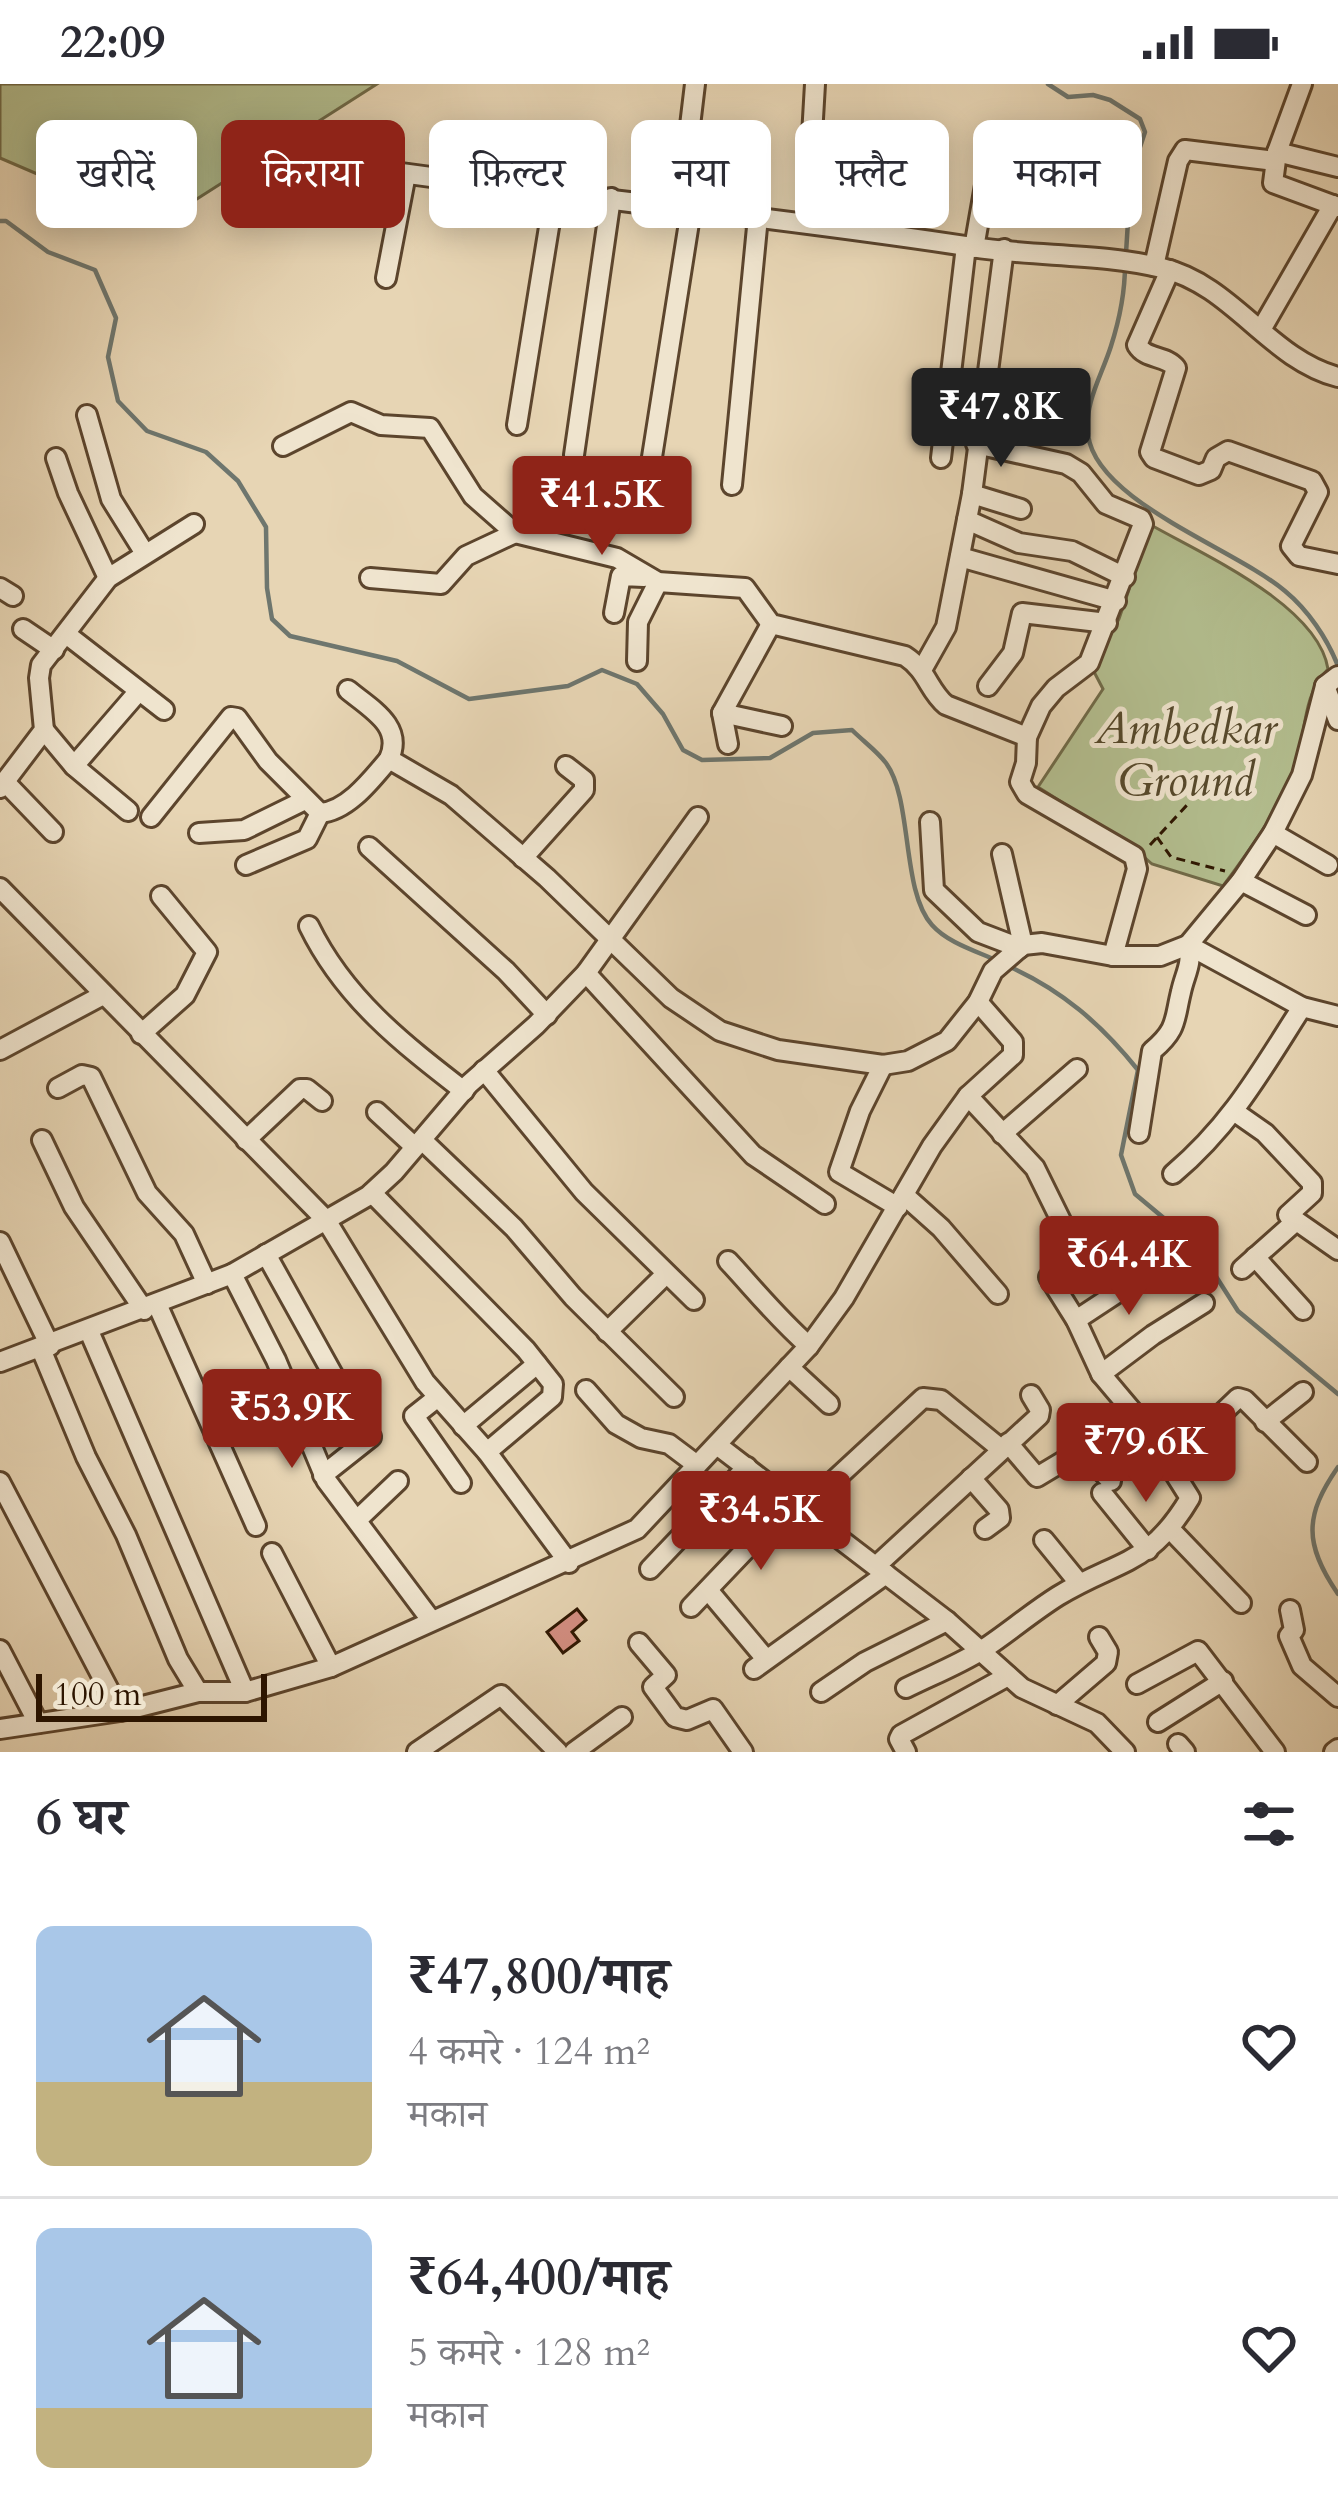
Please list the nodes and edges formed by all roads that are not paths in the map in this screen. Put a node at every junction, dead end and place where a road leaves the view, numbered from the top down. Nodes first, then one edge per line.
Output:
1 (695, 84) edge
2 (815, 84) edge
3 (1302, 84) edge
4 (692, 120) edge
5 (813, 120) edge
6 (1276, 157) junction
7 (1338, 166) edge
8 (406, 174) joint
9 (429, 176) edge
10 (607, 196) edge
11 (611, 197) junction
12 (631, 200) edge
13 (1335, 206) edge
14 (549, 228) edge
15 (683, 228) edge
16 (757, 228) edge
17 (846, 228) edge
18 (974, 228) edge
19 (970, 247) junction
20 (1004, 249) junction
21 (1157, 267) junction
22 (386, 278) dead end
23 (1262, 328) junction
24 (1338, 377) edge
25 (88, 416) dead end
26 (518, 425) dead end
27 (976, 444) junction
28 (283, 446) dead end
29 (574, 455) dead end
30 (56, 458) dead end
31 (941, 458) dead end
32 (732, 485) dead end
33 (972, 494) junction
34 (646, 495) dead end
35 (1022, 509) dead end
36 (967, 520) junction
37 (194, 524) dead end
38 (515, 533) junction
39 (144, 552) junction
40 (960, 557) junction
41 (1338, 564) edge
42 (1125, 577) junction
43 (108, 578) junction
44 (370, 578) dead end
45 (653, 580) junction
46 (1116, 601) junction
47 (614, 613) dead end
48 (1107, 623) junction
49 (771, 624) junction
50 (23, 629) dead end
51 (60, 642) junction
52 (637, 661) dead end
53 (923, 668) junction
54 (1332, 680) edge
55 (988, 686) dead end
56 (348, 690) dead end
57 (138, 692) junction
58 (164, 710) dead end
59 (722, 712) junction
60 (1338, 720) edge
61 (782, 727) dead end
62 (44, 730) junction
63 (1027, 737) junction
64 (728, 744) dead end
65 (389, 759) junction
66 (74, 766) junction
67 (566, 766) dead end
68 (2, 785) edge
69 (312, 807) junction
70 (128, 811) dead end
71 (698, 817) dead end
72 (151, 818) dead end
73 (930, 822) dead end
74 (53, 832) dead end
75 (199, 833) dead end
76 (1273, 833) junction
77 (369, 847) dead end
78 (1002, 854) dead end
79 (523, 858) junction
80 (246, 865) dead end
81 (1328, 865) dead end
82 (1243, 878) junction
83 (0, 888) edge
84 (161, 896) dead end
85 (9, 908) edge
86 (1306, 915) dead end
87 (309, 926) dead end
88 (609, 940) junction
89 (1188, 945) junction
90 (1020, 948) junction
91 (1112, 956) junction
92 (586, 973) junction
93 (103, 995) junction
94 (978, 1002) junction
95 (1302, 1006) junction
96 (547, 1015) junction
97 (1338, 1016) edge
98 (141, 1034) junction
99 (0, 1050) edge
100 (883, 1065) junction
101 (1077, 1069) dead end
102 (484, 1070) junction
103 (58, 1088) dead end
104 (464, 1091) junction
105 (968, 1096) junction
106 (322, 1101) dead end
107 (376, 1112) dead end
108 (1235, 1112) junction
109 (1002, 1133) junction
110 (1139, 1133) dead end
111 (42, 1139) dead end
112 (246, 1140) junction
113 (419, 1144) junction
114 (1173, 1174) dead end
115 (371, 1192) junction
116 (901, 1201) junction
117 (825, 1204) dead end
118 (326, 1220) junction
119 (1296, 1221) junction
120 (0, 1242) edge
121 (1073, 1245) dead end
122 (1338, 1250) edge
123 (266, 1254) junction
124 (728, 1261) dead end
125 (1152, 1270) dead end
126 (232, 1274) junction
127 (666, 1274) junction
128 (1048, 1277) dead end
129 (207, 1284) junction
130 (998, 1294) dead end
131 (694, 1300) dead end
132 (1204, 1303) dead end
133 (150, 1307) junction
134 (1303, 1310) dead end
135 (1076, 1320) junction
136 (89, 1331) junction
137 (607, 1332) junction
138 (809, 1346) junction
139 (45, 1347) junction
140 (0, 1362) edge
141 (537, 1364) junction
142 (789, 1367) junction
143 (1101, 1374) junction
144 (586, 1390) dead end
145 (1303, 1392) dead end
146 (1031, 1395) dead end
147 (438, 1397) junction
148 (674, 1397) dead end
149 (346, 1398) dead end
150 (829, 1404) dead end
151 (1265, 1422) junction
152 (463, 1426) junction
153 (371, 1437) dead end
154 (717, 1445) junction
155 (1005, 1446) junction
156 (487, 1452) junction
157 (1307, 1462) dead end
158 (1170, 1463) junction
159 (697, 1466) junction
160 (747, 1467) junction
161 (323, 1475) junction
162 (970, 1478) junction
163 (398, 1481) dead end
164 (0, 1482) edge
165 (461, 1483) dead end
166 (798, 1505) junction
167 (357, 1520) junction
168 (256, 1526) dead end
169 (985, 1529) dead end
170 (1171, 1530) junction
171 (1044, 1540) dead end
172 (1148, 1550) junction
173 (272, 1553) dead end
174 (569, 1563) junction
175 (650, 1569) dead end
176 (881, 1570) junction
177 (1079, 1583) junction
178 (708, 1590) junction
179 (1241, 1603) dead end
180 (692, 1607) dead end
181 (1290, 1610) dead end
182 (431, 1620) junction
183 (946, 1622) junction
184 (1289, 1636) junction
185 (1099, 1637) dead end
186 (1267, 1642) dead end
187 (639, 1643) dead end
188 (0, 1650) edge
189 (981, 1651) junction
190 (331, 1666) junction
191 (1008, 1676) junction
192 (1223, 1681) junction
193 (1137, 1684) dead end
194 (906, 1688) dead end
195 (198, 1692) junction
196 (245, 1692) junction
197 (821, 1692) dead end
198 (1338, 1697) edge
199 (1057, 1705) junction
200 (119, 1711) junction
201 (622, 1717) dead end
202 (1158, 1722) dead end
203 (38, 1723) junction
204 (0, 1729) edge
205 (417, 1752) edge
206 (558, 1752) edge
207 (574, 1752) edge
208 (743, 1752) edge
209 (906, 1752) edge
210 (1125, 1752) edge
211 (1275, 1752) edge

1 - 4 street
2 - 5 street
3 - 6 street
6 - 7 street
6 - 13 street
6 - 21 street
8 - 9 street
8 - 22 street
10 - 11 street
11 - 12 street
11 - 29 street
13 - 23 street
14 - 26 street
15 - 34 street
16 - 32 street
17 - 19 street
18 - 19 street
19 - 20 street
19 - 31 street
20 - 21 street
20 - 27 street
21 - 23 street
21 - 41 street
23 - 24 street
25 - 39 street
27 - 33 street
27 - 42 street
28 - 38 street
30 - 43 street
33 - 35 street
33 - 36 street
36 - 40 street
36 - 42 street
37 - 39 street
38 - 44 street
38 - 45 street
39 - 43 street
40 - 46 street
40 - 53 street
42 - 46 street
43 - 51 street
45 - 47 street
45 - 49 street
45 - 52 street
46 - 48 street
48 - 55 street
48 - 63 street
49 - 53 street
49 - 59 street
50 - 51 street
51 - 57 street
51 - 62 street
53 - 63 street
54 - 60 street
54 - 76 street
56 - 65 street
57 - 58 street
57 - 66 street
59 - 61 street
59 - 64 street
62 - 66 street
62 - 68 street
63 - 91 street
65 - 69 street
65 - 79 street
66 - 70 street
67 - 79 street
68 - 74 street
69 - 72 street
69 - 75 street
69 - 80 street
71 - 88 street
73 - 90 street
76 - 81 street
76 - 82 street
77 - 96 street
78 - 90 street
79 - 88 street
82 - 86 street
82 - 89 street
83 - 85 street
84 - 98 street
85 - 93 street
87 - 104 street
88 - 92 street
88 - 100 street
89 - 91 street
89 - 95 street
89 - 110 street
90 - 91 street
90 - 94 street
92 - 96 street
92 - 117 street
93 - 98 street
93 - 99 street
94 - 100 street
94 - 105 street
95 - 97 street
95 - 108 street
96 - 102 street
98 - 112 street
100 - 116 street
101 - 109 street
102 - 104 street
102 - 127 street
103 - 129 street
104 - 113 street
105 - 109 street
105 - 116 street
106 - 112 street
107 - 113 street
108 - 114 street
108 - 119 street
109 - 121 street
111 - 133 street
112 - 118 street
113 - 115 street
113 - 137 street
115 - 118 street
115 - 141 street
116 - 130 street
116 - 138 street
118 - 123 street
118 - 147 street
119 - 122 street
119 - 134 street
120 - 139 street
123 - 126 street
123 - 149 street
124 - 138 street
125 - 135 street
126 - 129 street
126 - 161 street
127 - 131 street
127 - 137 street
128 - 135 street
129 - 133 street
132 - 143 street
133 - 136 street
133 - 168 street
135 - 143 street
136 - 139 street
136 - 196 street
137 - 148 street
138 - 142 street
139 - 140 street
139 - 195 street
141 - 152 street
141 - 156 street
142 - 150 street
142 - 154 street
143 - 158 street
144 - 159 street
145 - 151 street
146 - 155 street
147 - 152 street
147 - 165 street
151 - 157 street
151 - 158 street
152 - 156 street
153 - 161 street
154 - 159 street
154 - 160 street
155 - 162 street
155 - 166 street
155 - 172 street
156 - 174 street
158 - 170 street
159 - 174 street
160 - 166 street
160 - 175 street
161 - 167 street
162 - 169 street
162 - 176 street
163 - 167 street
164 - 200 street
166 - 176 street
166 - 178 street
167 - 182 street
170 - 172 street
170 - 179 street
171 - 177 street
172 - 177 street
173 - 190 street
174 - 182 street
176 - 178 street
176 - 183 street
177 - 189 street
178 - 180 street
181 - 184 street
182 - 190 street
183 - 189 street
183 - 197 street
184 - 186 street
184 - 198 street
185 - 199 street
187 - 208 street
188 - 203 street
189 - 191 street
189 - 194 street
190 - 196 street
191 - 199 street
191 - 209 street
192 - 193 street
192 - 202 street
192 - 211 street
195 - 196 street
195 - 200 street
199 - 210 street
200 - 203 street
201 - 207 street
203 - 204 street
205 - 206 street

